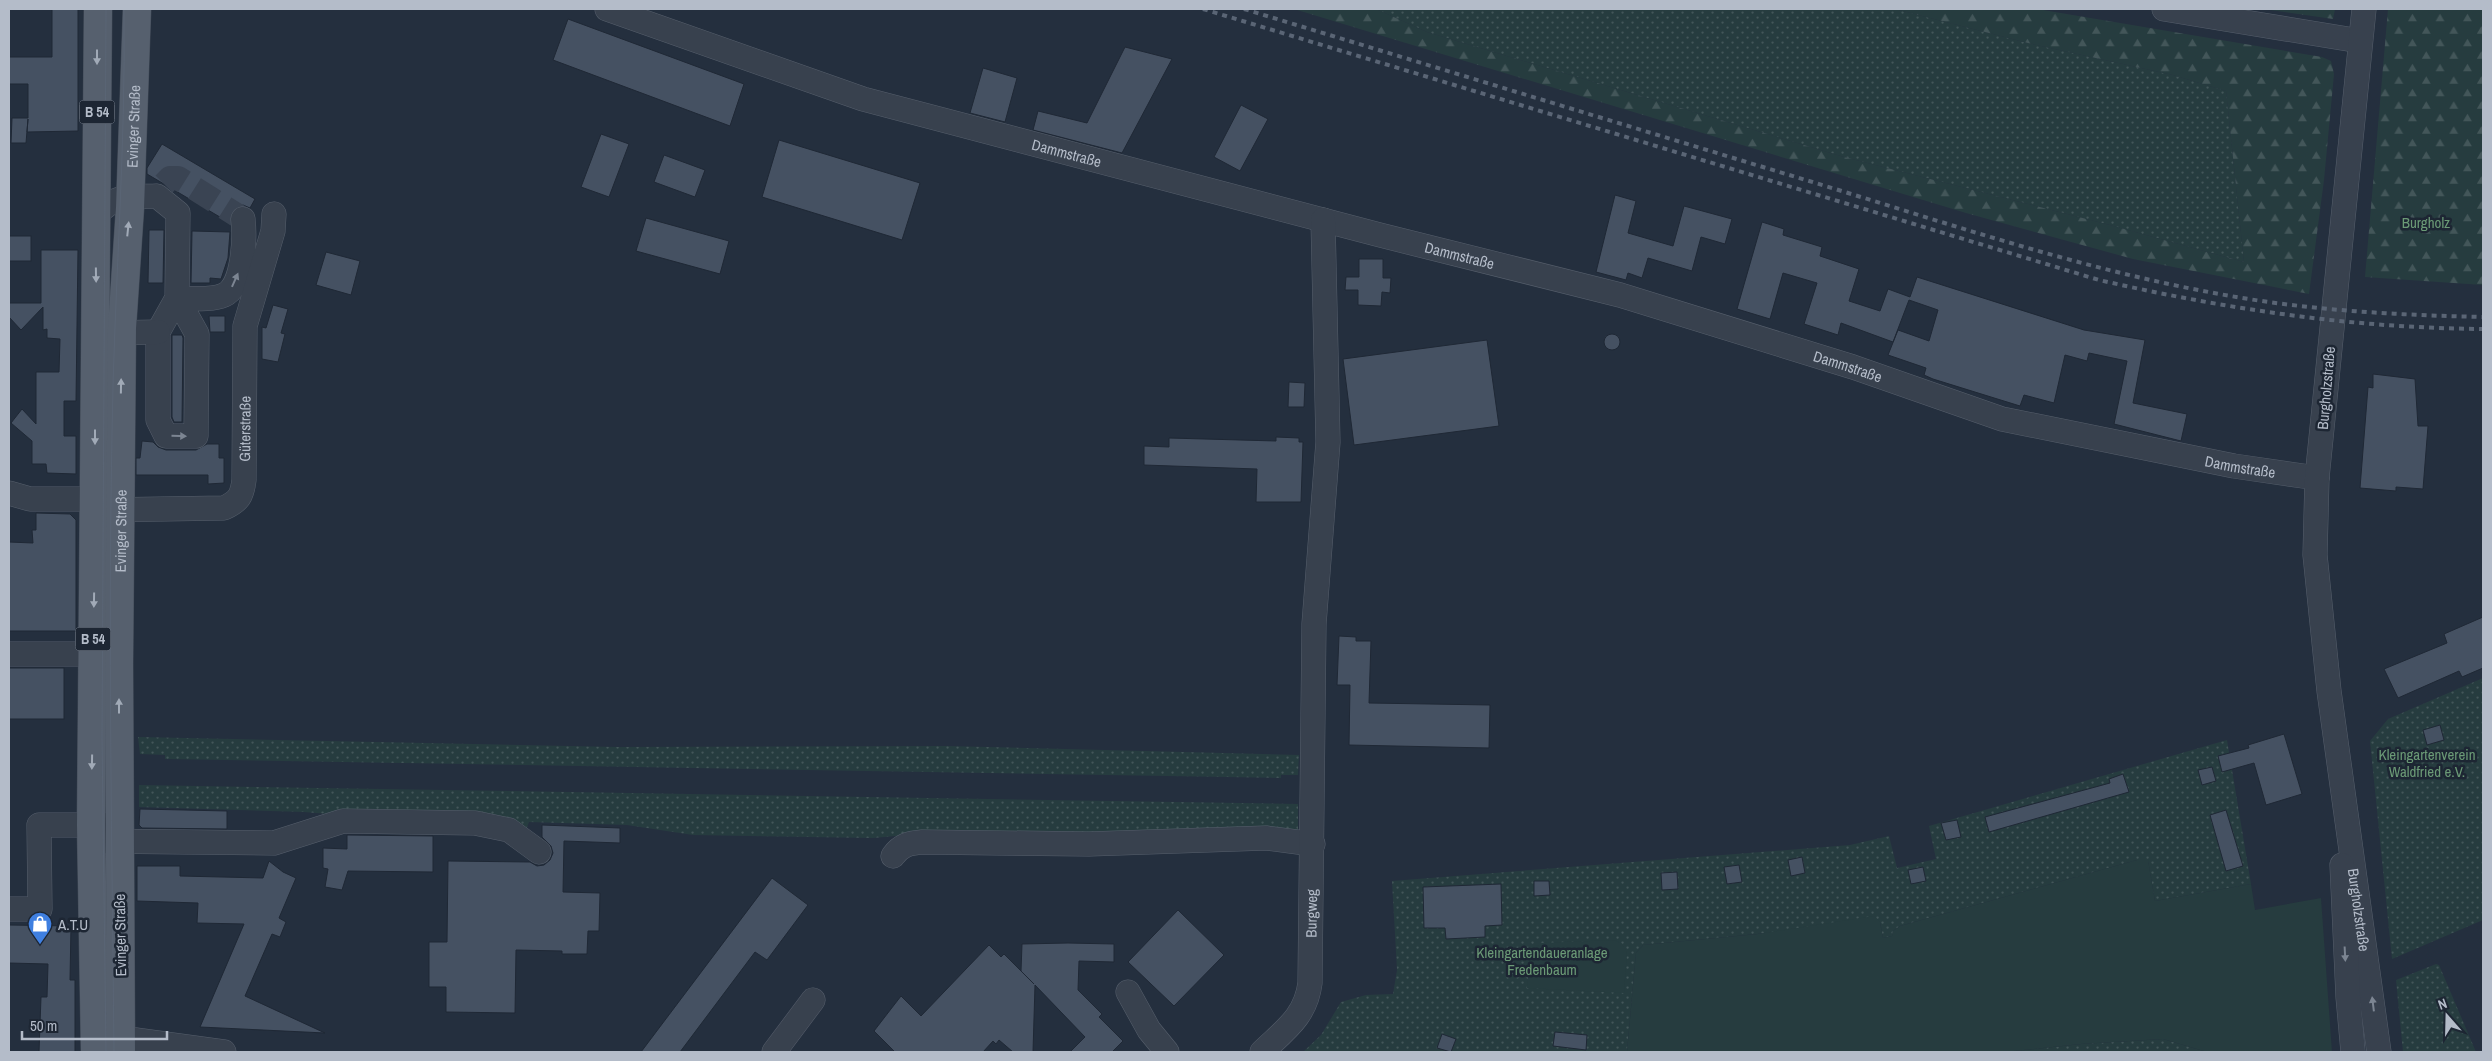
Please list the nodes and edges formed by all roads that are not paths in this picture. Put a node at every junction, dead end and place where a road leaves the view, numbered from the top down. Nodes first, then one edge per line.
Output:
1 (98, 9) edge
2 (137, 9) edge
3 (607, 9) edge
4 (2164, 9) edge
5 (2364, 9) edge
6 (2360, 41) junction
7 (151, 192) junction
8 (274, 214) dead end
9 (96, 215) junction
10 (243, 219) dead end
11 (1323, 220) junction
12 (177, 298) junction
13 (158, 332) junction
14 (109, 333) junction
15 (2317, 478) junction
16 (9, 493) edge
17 (104, 506) junction
18 (9, 654) edge
19 (106, 654) junction
20 (91, 833) junction
21 (119, 833) junction
22 (1313, 844) junction
23 (539, 852) dead end
24 (893, 856) dead end
25 (2351, 904) junction
26 (9, 909) edge
27 (1128, 992) dead end
28 (814, 1000) dead end
29 (108, 1045) edge
30 (224, 1052) edge
31 (774, 1052) edge
32 (1167, 1052) edge
33 (1262, 1052) edge
34 (2353, 1052) edge
35 (2379, 1052) edge

1 -> 9 main road, Evinger Straße / B 54
2 - 7 main road, Evinger Straße / B 54
3 - 11 street, Dammstraße
4 - 6 street
5 - 6 street, Burgholzstraße
6 - 15 street, Burgholzstraße
7 - 9 street
7 - 12 street
14 -> 7 main road, Evinger Straße / B 54
8 - 17 street, Güterstraße
9 -> 14 main road, Evinger Straße / B 54
12 -> 10 street
11 - 15 street, Dammstraße
11 - 22 street, Burgweg
12 - 13 street
13 -> 12 street
13 - 14 street
14 - 17 main road, Evinger Straße / B 54
15 - 25 street, Burgholzstraße
16 - 17 street
17 - 19 main road, Evinger Straße / B 54
18 - 19 street
19 -> 20 main road, Evinger Straße / B 54
21 -> 19 main road, Evinger Straße / B 54
20 - 21 street
20 - 26 street
20 - 29 main road, Evinger Straße / B 54
21 - 23 street
21 - 29 main road, Evinger Straße / B 54
22 - 24 street
22 - 33 street, Burgweg
25 -> 34 street, Burgholzstraße
35 -> 25 street, Burgholzstraße
27 - 32 street
28 - 31 street
29 - 30 street

